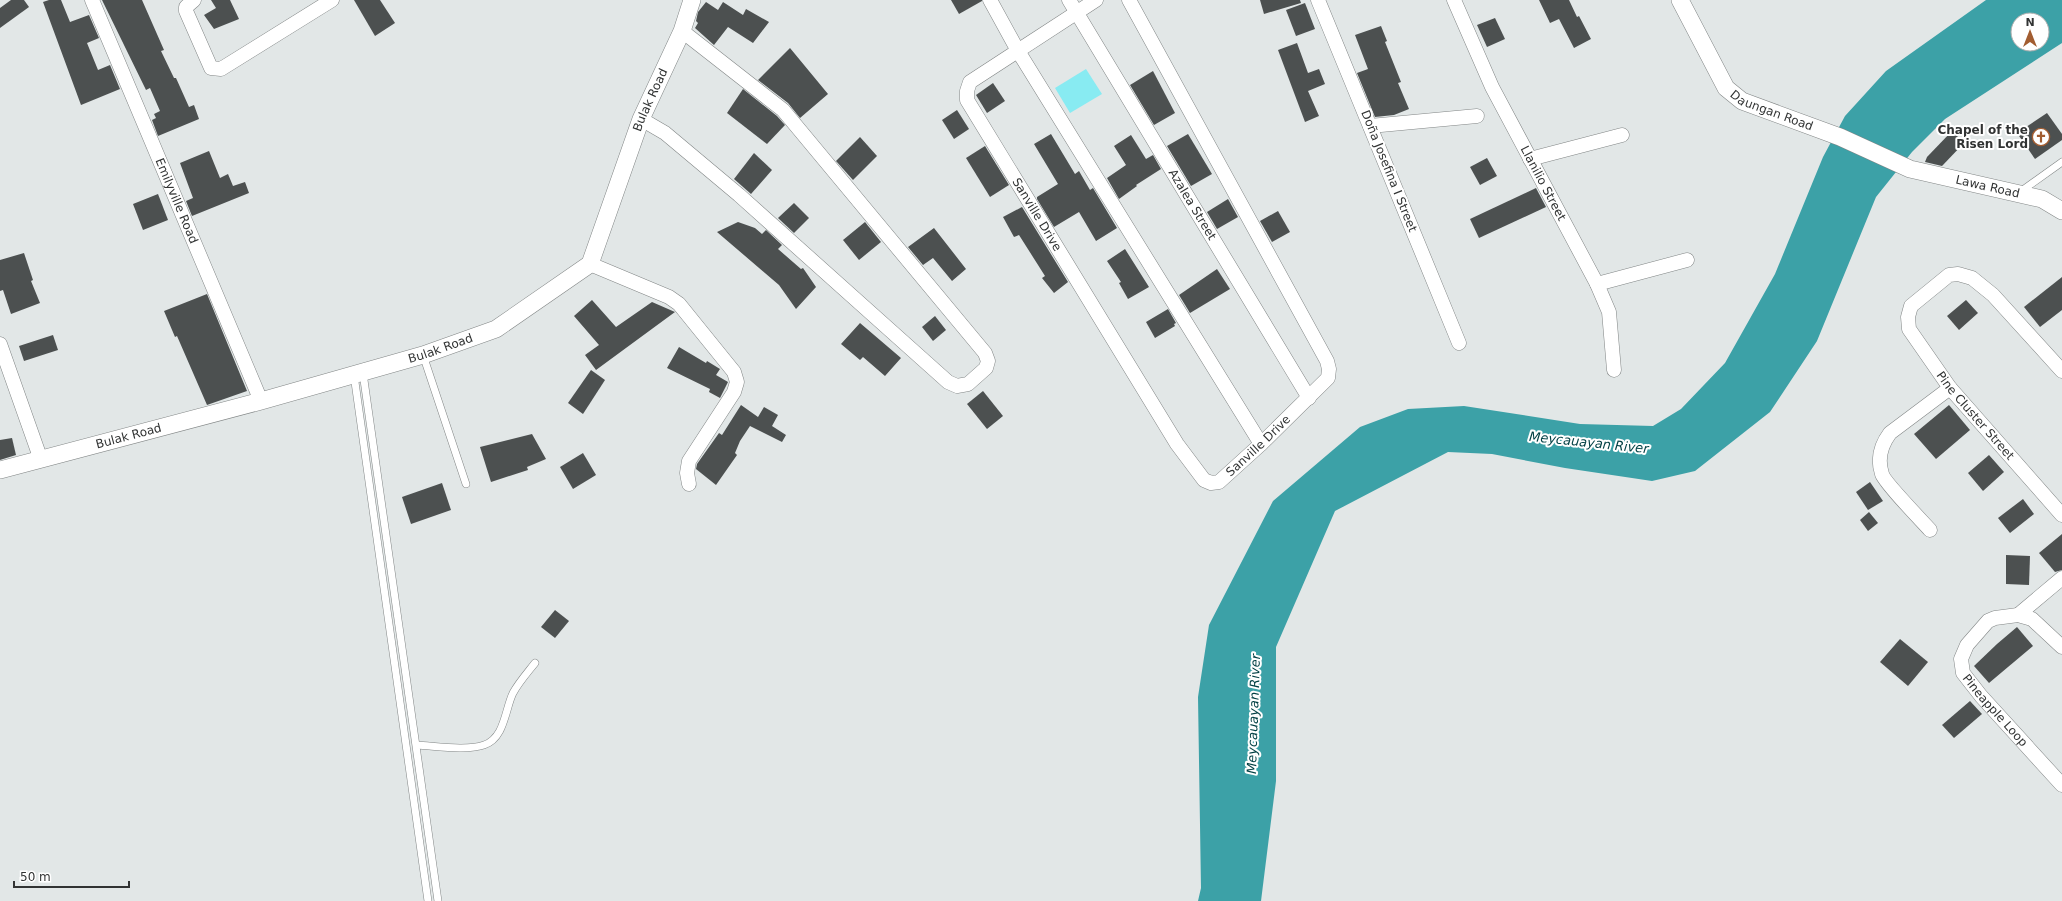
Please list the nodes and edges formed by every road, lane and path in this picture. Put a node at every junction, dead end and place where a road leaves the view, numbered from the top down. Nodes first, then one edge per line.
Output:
1 (92, 0) edge
2 (194, 0) edge
3 (332, 0) edge
4 (692, 0) edge
5 (990, 0) edge
6 (1069, 0) edge
7 (1096, 0) edge
8 (1129, 0) edge
9 (1318, 0) edge
10 (1454, 0) edge
11 (1680, 0) edge
12 (1076, 13) junction
13 (682, 31) junction
14 (1018, 51) junction
15 (1477, 116) dead end
16 (641, 119) junction
17 (1370, 126) junction
18 (1622, 135) dead end
19 (1530, 159) junction
20 (2062, 162) edge
21 (1910, 169) joint
22 (2017, 194) junction
23 (2062, 211) edge
24 (1687, 260) dead end
25 (590, 264) junction
26 (1596, 284) junction
27 (1459, 343) dead end
28 (0, 344) edge
29 (423, 355) junction
30 (1614, 370) dead end
31 (2062, 371) edge
32 (358, 373) junction
33 (1950, 388) junction
34 (1309, 398) junction
35 (261, 401) junction
36 (1261, 444) junction
37 (40, 460) junction
38 (0, 470) edge
39 (466, 484) dead end
40 (689, 484) dead end
41 (2062, 515) edge
42 (1930, 530) dead end
43 (2062, 578) edge
44 (2018, 615) junction
45 (2062, 647) edge
46 (535, 663) dead end
47 (417, 745) junction
48 (2062, 785) edge
49 (428, 901) edge
50 (438, 901) edge

1 - 35 street, Emilyville Road
2 - 3 street
4 - 13 street, Bulak Road
5 - 14 street
6 - 12 street, Azalea Street
7 - 12 street
8 - 34 street, Sanville Drive
9 - 17 street, Doña Josefina Ⅰ Street
10 - 19 street, Llanilio Street
11 - 21 street, Daungan Road
12 - 14 street
12 - 34 street, Azalea Street
13 - 16 street, Bulak Road
13 - 16 street
14 - 36 street
14 - 36 street, Sanville Drive
15 - 17 street
16 - 25 street, Bulak Road
17 - 27 street, Doña Josefina Ⅰ Street
18 - 19 street
19 - 26 street, Llanilio Street
20 - 22 lane
21 - 22 street, Lawa Road
22 - 23 street, Lawa Road
24 - 26 street
25 - 29 street, Bulak Road
25 - 40 street
26 - 30 street, Llanilio Street
28 - 37 street
29 - 32 street, Bulak Road
29 - 39 lane
31 - 33 street, Pine Cluster Street
32 - 35 street, Bulak Road
32 - 47 lane
32 - 49 lane
33 - 41 street, Pine Cluster Street
33 - 42 street
34 - 36 street, Sanville Drive
35 - 37 street, Bulak Road
37 - 38 street, Bulak Road
43 - 44 street
44 - 45 street
44 - 48 street, Pineapple Loop
46 - 47 lane
47 - 50 lane

